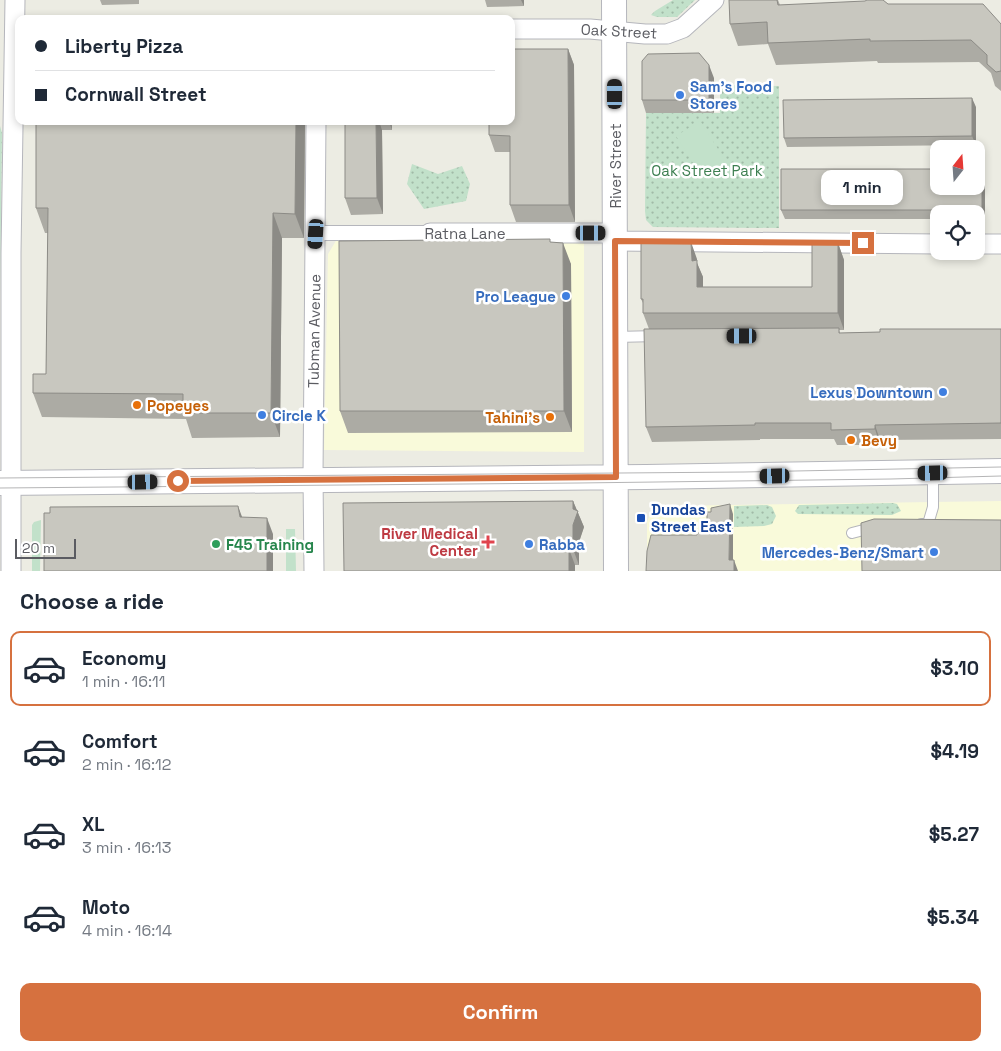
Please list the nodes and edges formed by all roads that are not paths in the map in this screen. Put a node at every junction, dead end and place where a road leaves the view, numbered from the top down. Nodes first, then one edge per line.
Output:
1 (15, 0) edge
2 (614, 0) edge
3 (714, 0) edge
4 (11, 29) edge
5 (515, 29) edge
6 (615, 31) junction
7 (316, 125) edge
8 (430, 233) joint
9 (316, 234) junction
10 (615, 237) junction
11 (930, 244) edge
12 (985, 244) edge
13 (1001, 244) edge
14 (672, 336) edge
15 (616, 337) junction
16 (1001, 471) edge
17 (933, 473) junction
18 (616, 477) junction
19 (313, 480) junction
20 (5, 483) edge
21 (889, 525) edge
22 (909, 525) edge
23 (852, 533) dead end
24 (11, 571) edge
25 (314, 571) edge
26 (616, 571) edge

1 - 4 street
2 - 6 street, River Street
3 - 6 street, Oak Street
4 - 20 street
5 - 6 street, Oak Street
6 - 10 street, River Street
7 - 9 street, Tubman Avenue
8 - 9 street, Ratna Lane
8 - 10 street, Ratna Lane
9 - 19 street, Tubman Avenue
10 - 11 street, Ratna Lane
10 - 15 street, River Street
12 - 13 street
14 - 15 lane
15 - 18 street, River Street
16 - 17 street
17 - 18 street
17 - 22 lane
18 - 19 street
18 - 26 street, River Street
19 - 20 street
19 - 25 street, Tubman Avenue
20 - 24 street
21 - 23 lane

